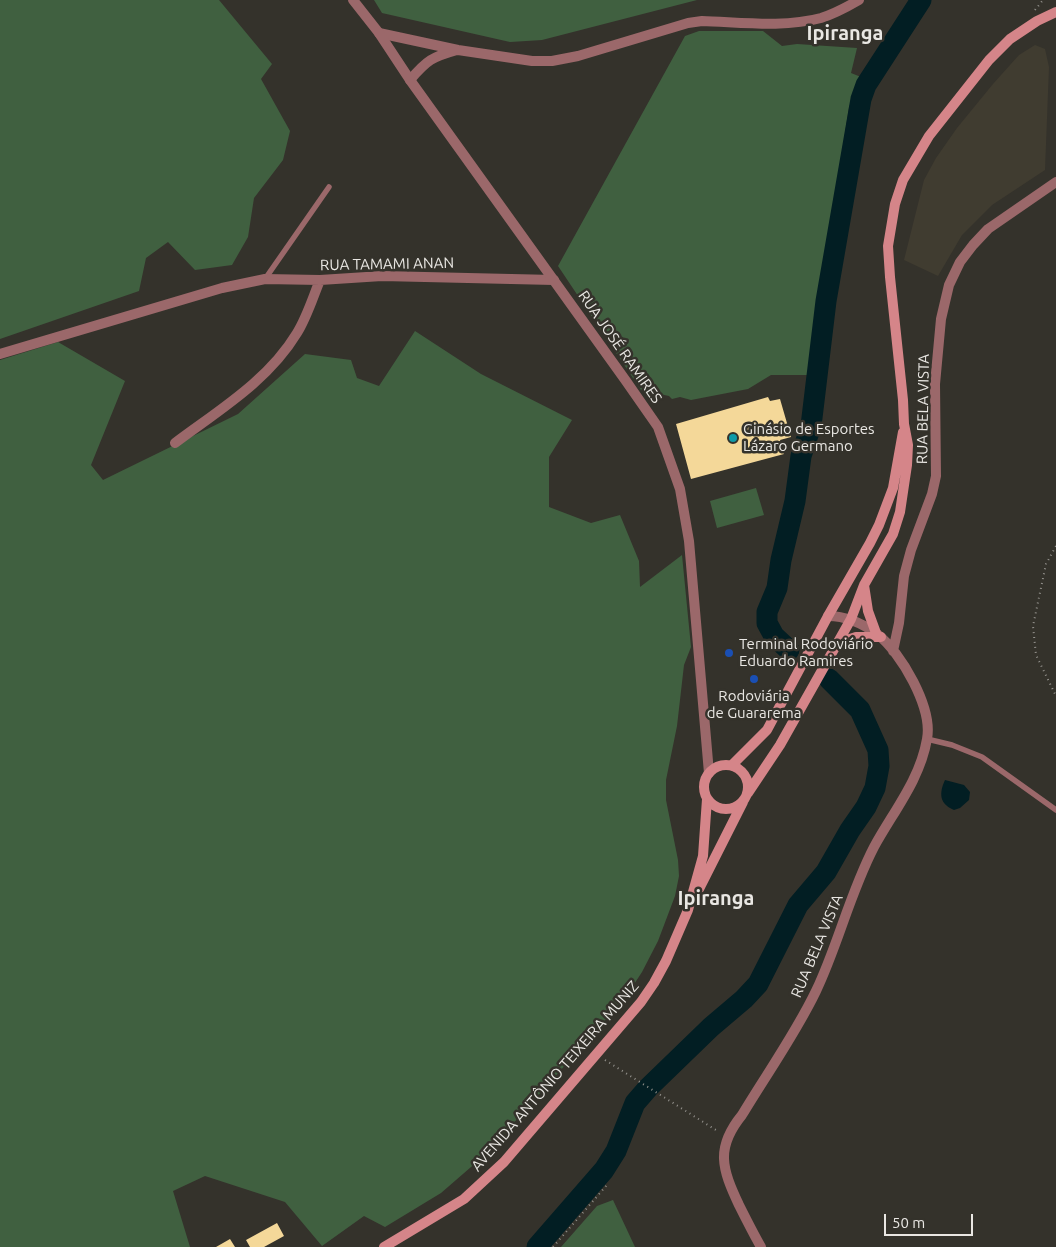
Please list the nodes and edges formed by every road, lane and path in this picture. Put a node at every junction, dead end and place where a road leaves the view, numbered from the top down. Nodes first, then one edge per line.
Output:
1 (353, 0) edge
2 (859, 0) edge
3 (1043, 0) edge
4 (1034, 12) dead end
5 (1056, 12) edge
6 (379, 33) junction
7 (458, 50) junction
8 (410, 80) junction
9 (1056, 182) edge
10 (329, 188) dead end
11 (265, 279) junction
12 (320, 280) junction
13 (554, 280) junction
14 (0, 354) edge
15 (904, 424) junction
16 (175, 443) dead end
17 (1056, 546) edge
18 (864, 584) junction
19 (828, 616) junction
20 (851, 619) junction
21 (878, 635) junction
22 (838, 643) junction
23 (893, 651) junction
24 (1056, 696) edge
25 (927, 739) junction
26 (732, 765) junction
27 (709, 773) junction
28 (746, 798) junction
29 (707, 800) junction
30 (1056, 810) edge
31 (688, 910) junction
32 (596, 1054) junction
33 (727, 1138) junction
34 (607, 1185) dead end
35 (384, 1247) edge
36 (553, 1247) edge
37 (760, 1247) edge

1 - 6 street, RUA JOSÉ RAMIRES
2 - 7 street
3 - 4 path
5 - 15 main road, AVENIDA ANTÔNIO TEIXEIRA MUNIZ
6 - 7 street
6 - 8 street, RUA JOSÉ RAMIRES
7 - 8 street
8 - 13 street, RUA JOSÉ RAMIRES
9 - 23 street, RUA BELA VISTA
10 - 11 lane
11 - 12 street, RUA TAMAMI ANAN
11 - 14 street, RUA TAMAMI ANAN
12 - 13 street, RUA TAMAMI ANAN
12 - 16 street
13 - 27 street, RUA JOSÉ RAMIRES
15 - 18 main road, AVENIDA ANTÔNIO TEIXEIRA MUNIZ
15 - 19 main road, AVENIDA ANTÔNIO TEIXEIRA MUNIZ
17 - 24 path
18 - 20 main road, AVENIDA ANTÔNIO TEIXEIRA MUNIZ
18 - 21 main road
19 - 20 street
19 - 26 main road, AVENIDA ANTÔNIO TEIXEIRA MUNIZ
20 - 21 street
20 - 22 main road, AVENIDA ANTÔNIO TEIXEIRA MUNIZ
21 - 22 main road
21 - 23 street, RUA BELA VISTA
22 - 28 main road, AVENIDA ANTÔNIO TEIXEIRA MUNIZ
23 - 25 street, RUA BELA VISTA
25 - 30 lane
25 - 33 street, RUA BELA VISTA
26 - 27 main road, AVENIDA ANTÔNIO TEIXEIRA MUNIZ
26 - 28 main road
27 - 29 main road, AVENIDA ANTÔNIO TEIXEIRA MUNIZ
28 - 29 main road
28 - 31 main road, AVENIDA ANTÔNIO TEIXEIRA MUNIZ
29 - 31 main road, AVENIDA ANTÔNIO TEIXEIRA MUNIZ
31 - 32 main road, AVENIDA ANTÔNIO TEIXEIRA MUNIZ
32 - 33 path
32 - 35 main road, AVENIDA ANTÔNIO TEIXEIRA MUNIZ
33 - 37 street, RUA BELA VISTA
34 - 36 path

